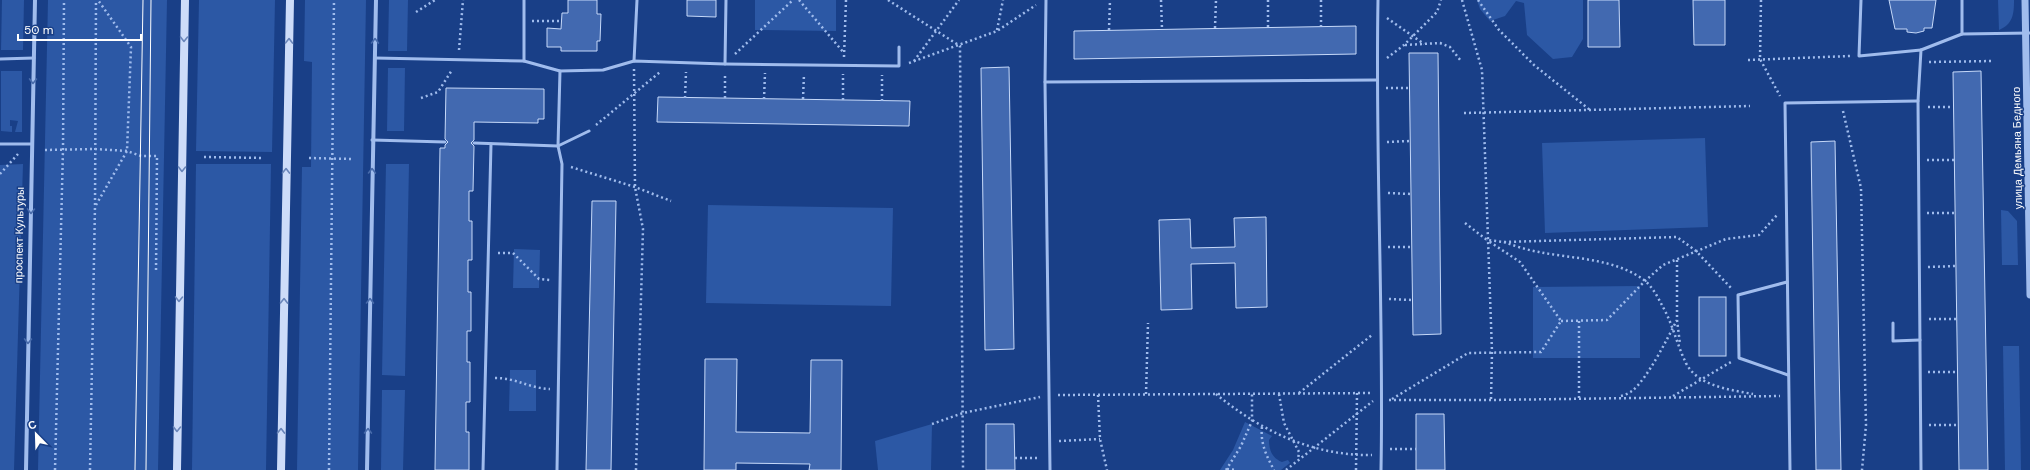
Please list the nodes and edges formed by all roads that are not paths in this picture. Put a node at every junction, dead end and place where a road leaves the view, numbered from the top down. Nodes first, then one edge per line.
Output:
1 (35, 0) edge
2 (185, 0) edge
3 (290, 0) edge
4 (376, 0) edge
5 (524, 0) edge
6 (637, 0) edge
7 (726, 0) edge
8 (1046, 0) edge
9 (1378, 0) edge
10 (1861, 0) edge
11 (1962, 0) edge
12 (2025, 0) edge
13 (2028, 33) edge
14 (1962, 34) junction
15 (899, 47) dead end
16 (1920, 50) junction
17 (34, 58) junction
18 (375, 58) junction
19 (0, 59) edge
20 (524, 61) junction
21 (634, 61) junction
22 (725, 64) junction
23 (560, 71) junction
24 (1376, 80) junction
25 (2028, 81) edge
26 (1045, 82) junction
27 (1918, 101) junction
28 (589, 131) road end
29 (372, 140) junction
30 (445, 142) dead end
31 (474, 143) dead end
32 (0, 144) edge
33 (32, 144) junction
34 (491, 144) junction
35 (558, 146) junction
36 (2029, 190) edge
37 (1787, 282) junction
38 (2030, 295) edge
39 (1893, 323) dead end
40 (1920, 340) junction
41 (1788, 375) junction
42 (26, 470) edge
43 (176, 470) edge
44 (281, 470) edge
45 (367, 470) edge
46 (483, 470) edge
47 (557, 470) edge
48 (1050, 470) edge
49 (1381, 470) edge
50 (1790, 470) edge
51 (1921, 470) edge

1 - 17 street, проспект Культуры
2 -> 43 main road
44 -> 3 main road
18 -> 4 street
5 - 20 lane
6 - 21 lane
7 - 22 lane
8 - 26 lane
9 - 24 lane
10 - 16 lane
11 - 14 lane
12 - 13 street, улица Демьяна Бедного
13 - 14 lane
13 - 25 street, улица Демьяна Бедного
14 - 16 lane
15 - 22 lane
16 - 27 lane
17 - 19 lane
17 -> 33 street, проспект Культуры
18 - 20 lane
18 - 29 street
20 - 23 lane
21 - 22 lane
21 - 23 lane
23 - 35 lane
24 - 26 lane
24 - 49 lane
25 - 36 street, улица Демьяна Бедного
26 - 48 lane
27 - 37 lane
27 - 40 lane
28 - 35 lane
29 - 30 lane
45 -> 29 street
31 - 34 lane
32 - 33 lane
33 -> 42 street, проспект Культуры
34 - 35 lane
34 - 46 lane
35 - 47 lane
36 - 38 street, улица Демьяна Бедного
37 - 41 lane
37 - 41 lane
39 - 40 lane
40 - 51 lane
41 - 50 lane

